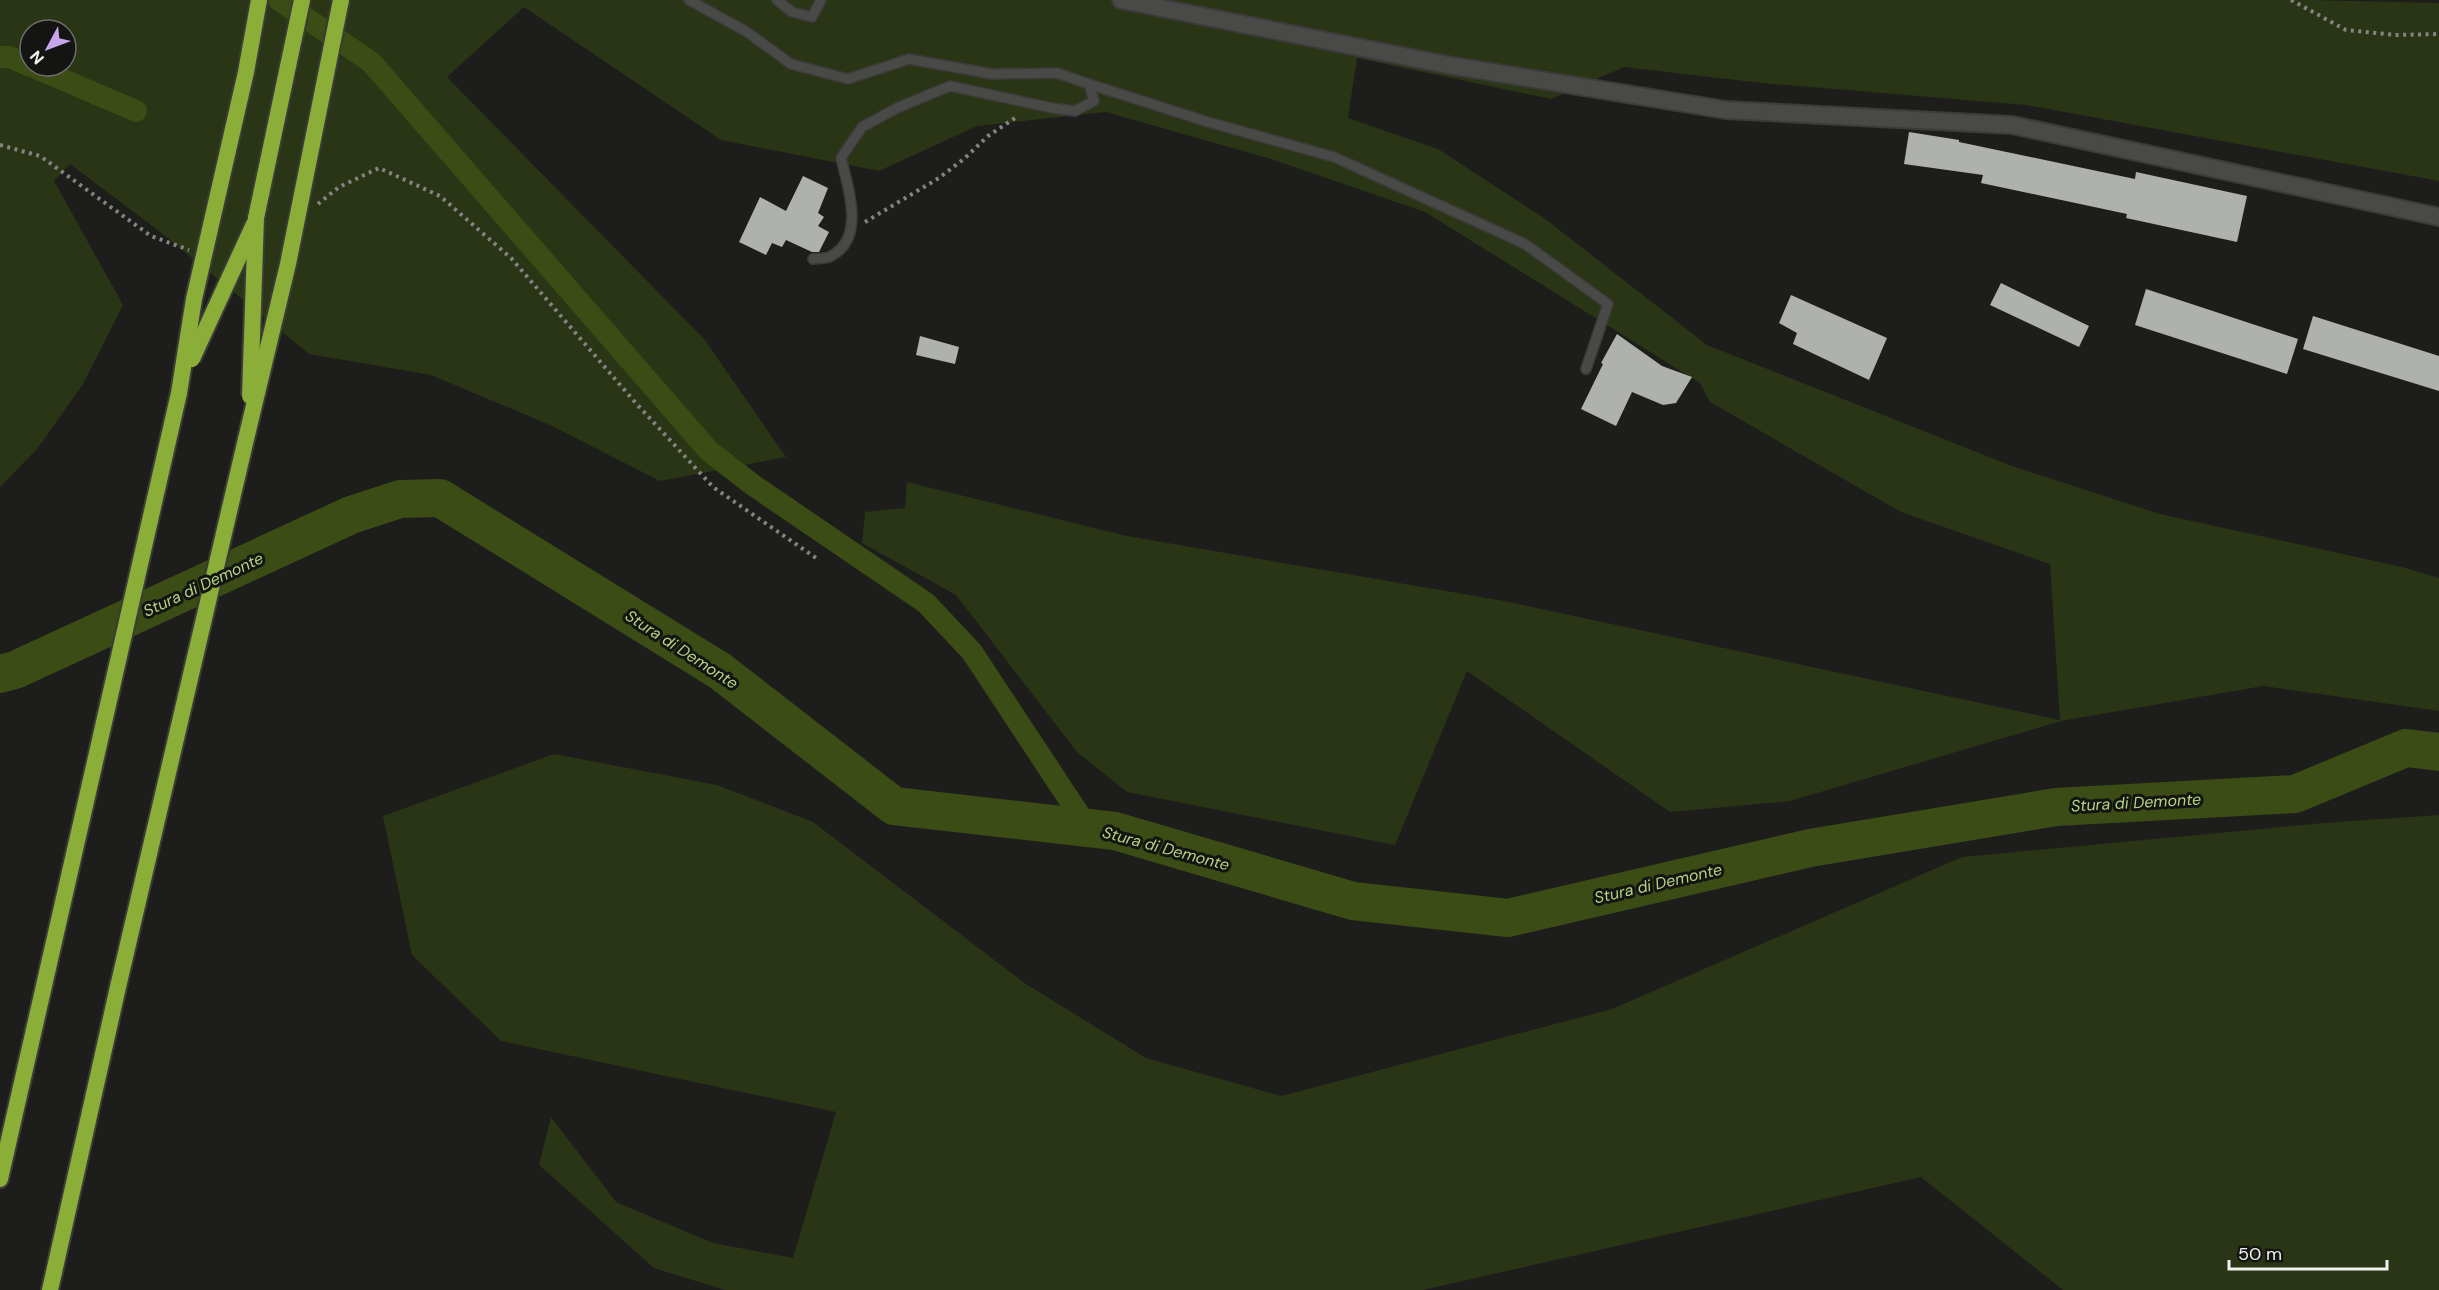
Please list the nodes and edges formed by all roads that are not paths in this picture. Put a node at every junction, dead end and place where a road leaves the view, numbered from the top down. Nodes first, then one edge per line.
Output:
1 (259, 0) edge
2 (302, 0) edge
3 (341, 0) edge
4 (689, 0) edge
5 (777, 0) edge
6 (821, 0) edge
7 (1121, 0) edge
8 (1089, 84) junction
9 (2439, 217) edge
10 (256, 218) junction
11 (813, 258) dead end
12 (1586, 369) dead end
13 (178, 393) junction
14 (246, 439) junction
15 (0, 1179) edge
16 (50, 1290) edge

1 - 13 highway, bridge
2 - 10 highway
3 - 14 highway, bridge
4 - 8 lane
5 - 6 lane
7 - 9 street
8 - 11 lane
8 - 12 lane
10 - 13 highway, bridge
10 - 14 highway, bridge
13 - 15 highway
14 - 16 highway

